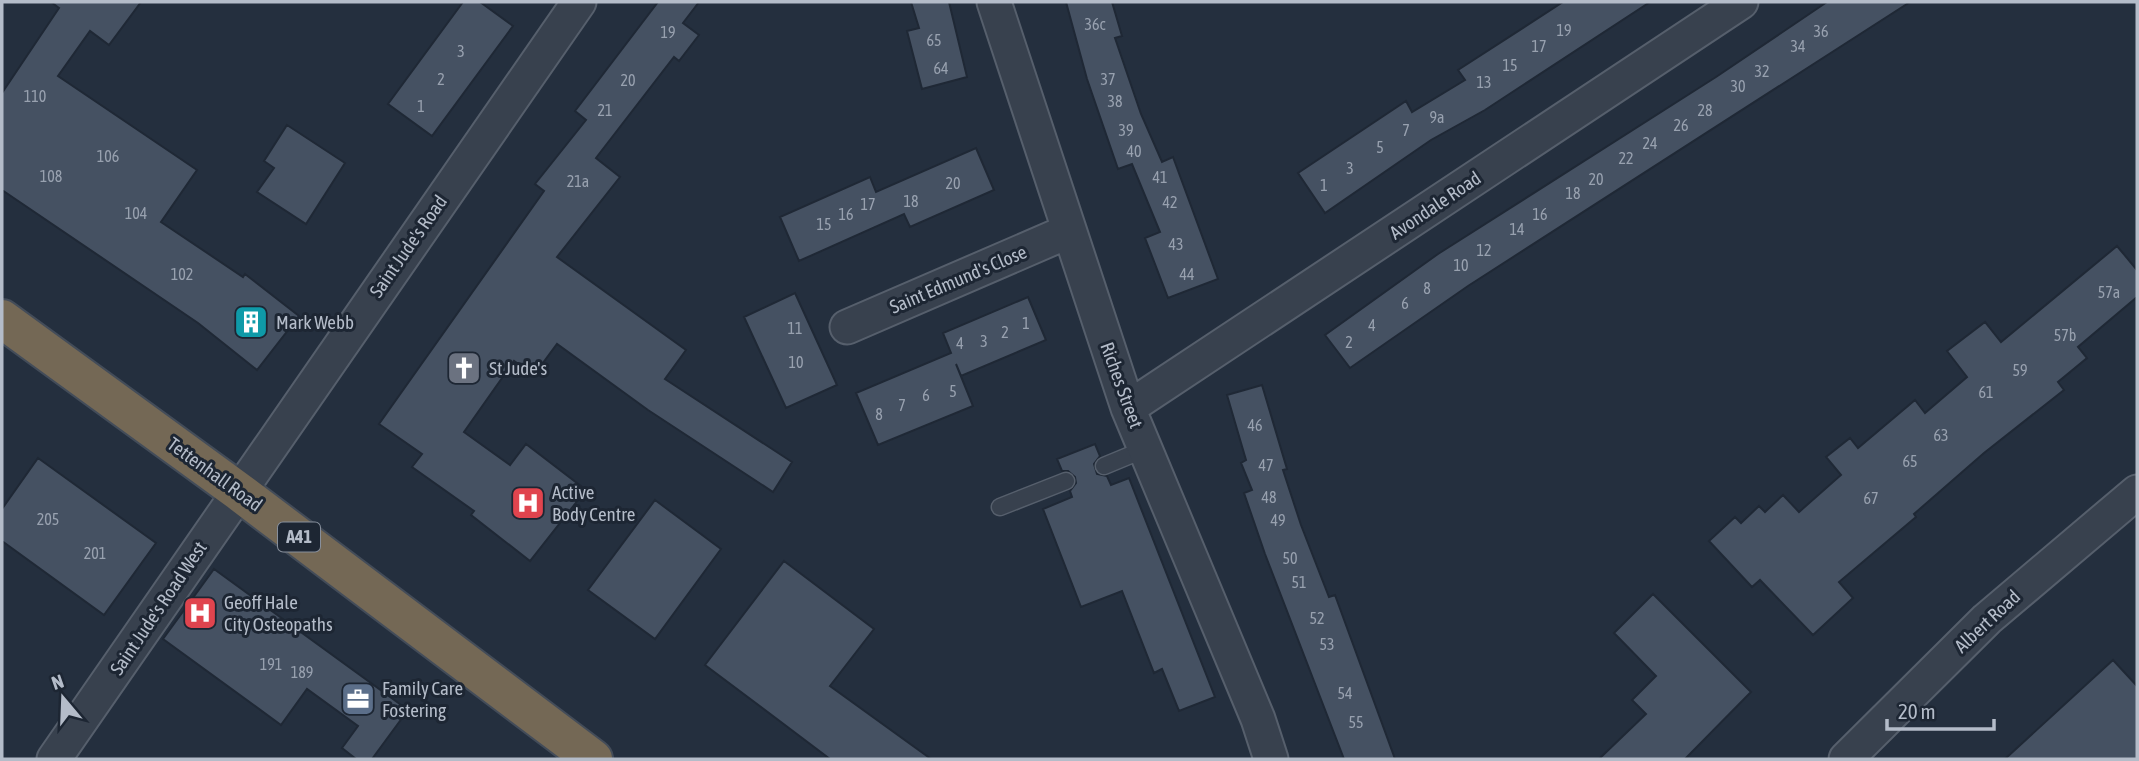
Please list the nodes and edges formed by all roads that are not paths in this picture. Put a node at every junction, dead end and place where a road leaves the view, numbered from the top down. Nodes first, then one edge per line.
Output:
1 (579, 2) edge
2 (994, 2) edge
3 (1741, 2) edge
4 (1069, 231) junction
5 (2, 319) edge
6 (848, 327) dead end
7 (1128, 408) junction
8 (1145, 449) junction
9 (1104, 466) dead end
10 (1066, 481) dead end
11 (238, 491) junction
12 (2137, 492) edge
13 (1000, 507) dead end
14 (54, 759) edge
15 (593, 759) edge
16 (1271, 759) edge
17 (1846, 759) edge

1 - 11 street, Saint Jude's Road
2 - 4 street, Riches Street
3 - 7 street, Avondale Road
4 - 6 street, Saint Edmund's Close
4 - 7 street, Riches Street
5 - 11 highway, Tettenhall Road / A41
7 - 8 street, Riches Street
8 - 9 lane
8 - 16 street, Riches Street
10 - 13 lane
11 - 14 street, Saint Jude's Road West
11 - 15 highway, Tettenhall Road / A41
12 - 17 street, Albert Road

